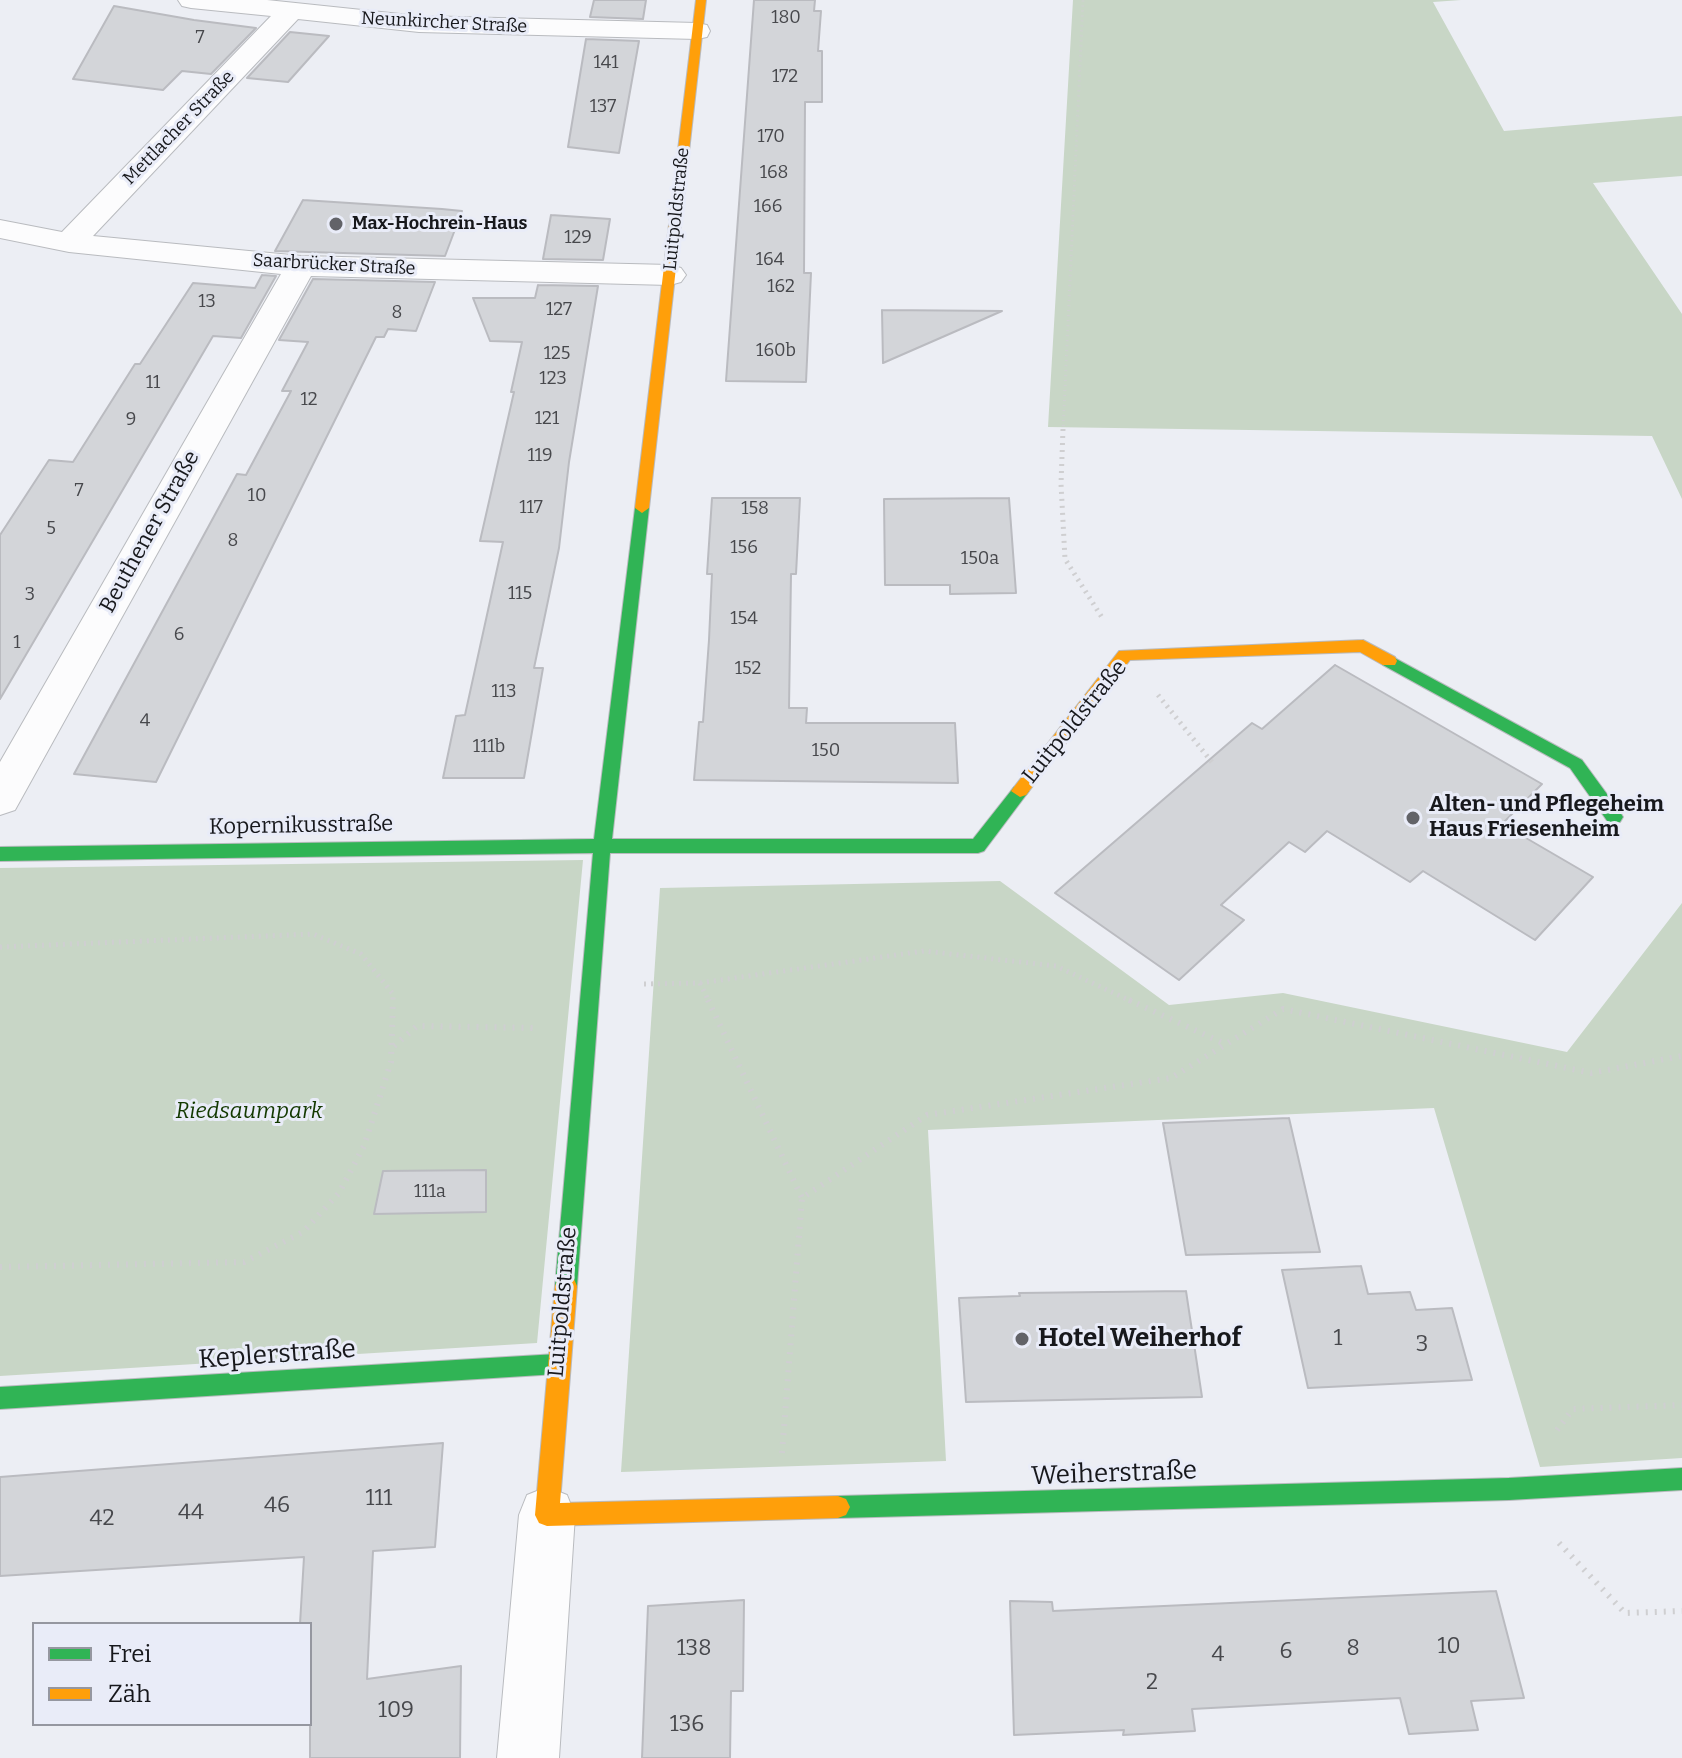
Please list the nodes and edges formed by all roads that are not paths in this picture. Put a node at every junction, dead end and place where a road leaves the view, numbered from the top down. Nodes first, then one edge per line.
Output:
1 (191, 0) edge
2 (701, 0) edge
3 (271, 7) edge
4 (326, 7) edge
5 (697, 31) junction
6 (0, 229) edge
7 (69, 243) junction
8 (301, 266) junction
9 (670, 275) junction
10 (0, 799) edge
11 (1614, 817) dead end
12 (602, 846) junction
13 (0, 854) edge
14 (557, 1364) junction
15 (0, 1398) edge
16 (1682, 1479) edge
17 (547, 1515) junction
18 (528, 1758) edge

1 - 3 street, Neunkircher Straße
2 - 5 street, Luitpoldstraße
3 - 4 street, Neunkircher Straße
3 - 7 street, Mettlacher Straße
4 - 5 street, Neunkircher Straße
5 - 9 street, Luitpoldstraße
6 - 7 street, Saarbrücker Straße
7 - 8 street, Saarbrücker Straße
8 - 9 street, Saarbrücker Straße
8 - 10 street, Beuthener Straße
9 - 12 street, Luitpoldstraße
11 - 12 street, Luitpoldstraße
12 - 13 street, Kopernikusstraße
12 - 14 street, Luitpoldstraße
14 - 15 street, Keplerstraße
14 - 17 street, Luitpoldstraße
16 - 17 street, Weiherstraße
17 - 18 street, Luitpoldstraße

